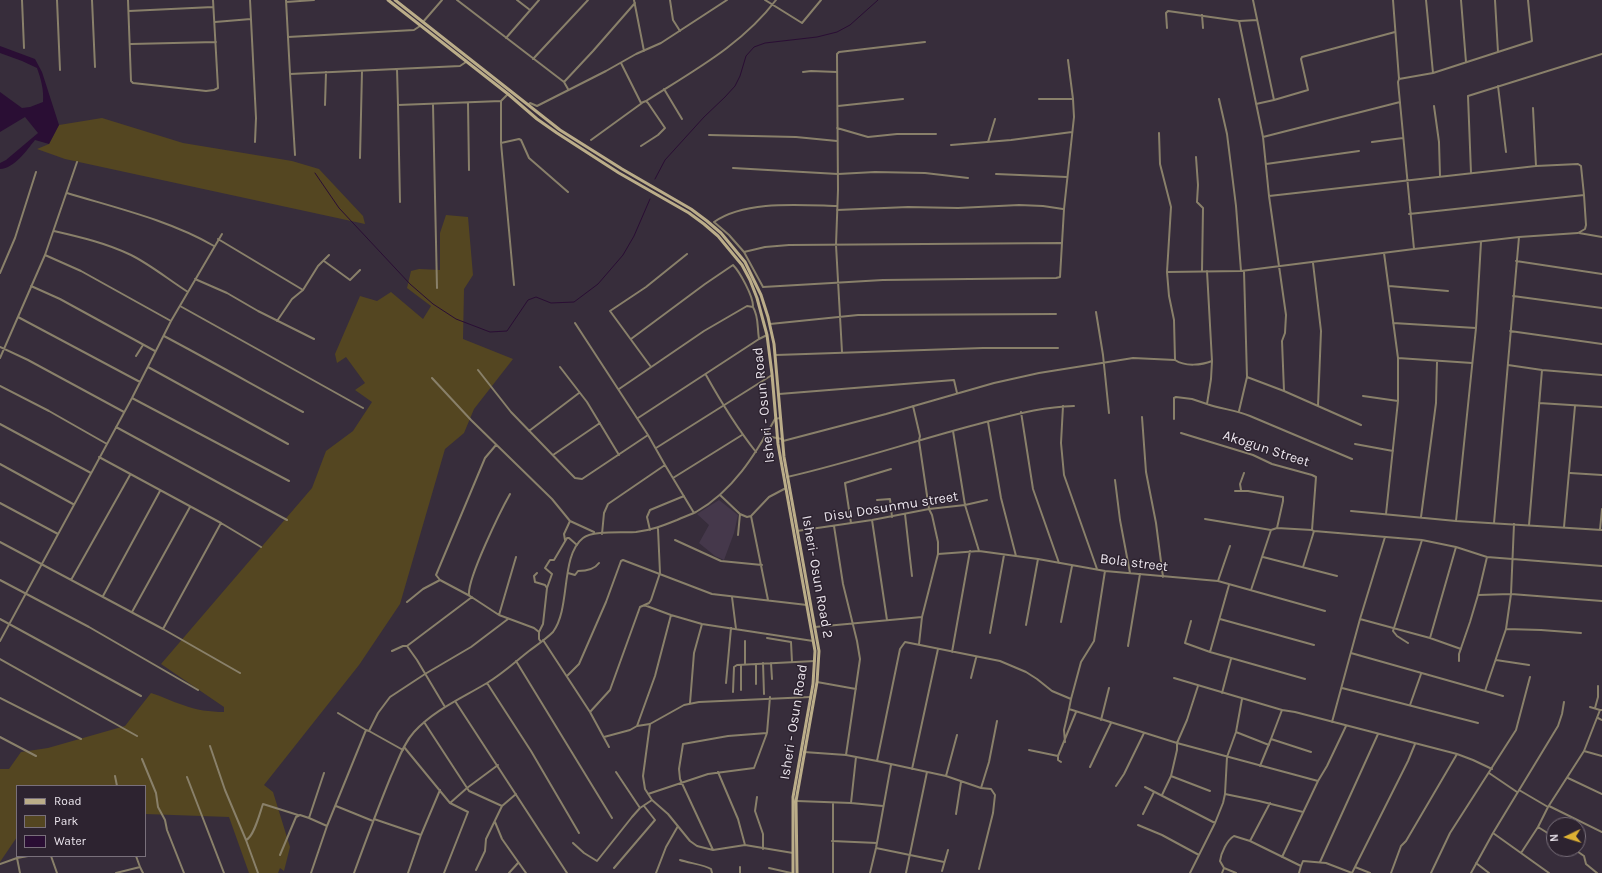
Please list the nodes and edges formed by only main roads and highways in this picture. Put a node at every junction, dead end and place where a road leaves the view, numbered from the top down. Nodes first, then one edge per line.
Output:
1 (388, 0) edge
2 (395, 0) edge
3 (421, 24) junction
4 (484, 73) junction
5 (795, 801) junction
6 (792, 873) edge
7 (797, 873) edge

1 - 3 main road
2 - 3 main road
3 - 4 main road
3 - 4 main road
4 - 5 main road, Isheri - Osun Road
4 - 5 main road, Isheri- Osun Road 2
5 - 6 main road, Isheri - Osun Road
5 - 7 main road, Isheri- Osun Road 2

